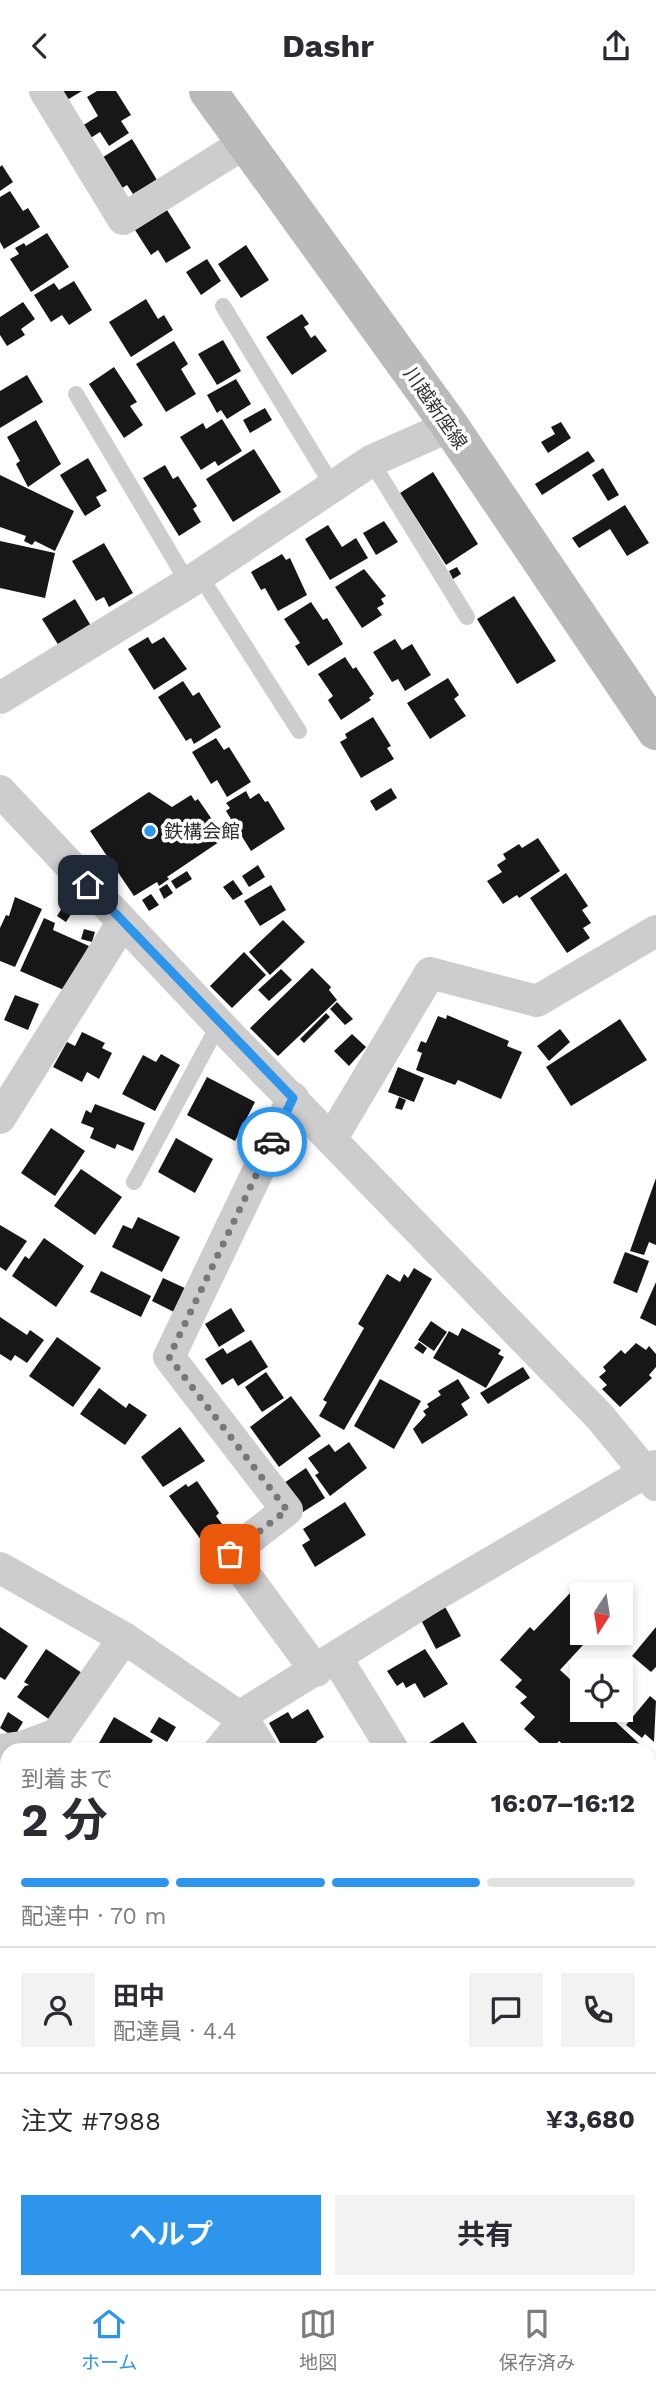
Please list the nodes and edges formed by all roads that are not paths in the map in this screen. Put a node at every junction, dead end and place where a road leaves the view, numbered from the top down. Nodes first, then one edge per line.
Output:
1 (45, 91) edge
2 (208, 91) edge
3 (245, 143) junction
4 (223, 306) dead end
5 (76, 394) dead end
6 (450, 426) junction
7 (371, 461) junction
8 (332, 485) junction
9 (194, 578) junction
10 (467, 617) dead end
11 (0, 698) edge
12 (299, 731) dead end
13 (656, 731) edge
14 (0, 791) edge
15 (123, 922) junction
16 (656, 931) edge
17 (219, 1024) junction
18 (293, 1098) junction
19 (0, 1118) edge
20 (332, 1138) junction
21 (134, 1182) dead end
22 (653, 1474) edge
23 (0, 1568) edge
24 (124, 1638) junction
25 (326, 1665) junction
26 (244, 1720) junction
27 (33, 1743) edge
28 (226, 1743) edge
29 (258, 1743) edge
30 (387, 1743) edge

1 - 3 street
2 - 3 main road, 川越新座線
3 - 6 main road, 川越新座線
4 - 8 lane
5 - 9 lane
6 - 7 street
6 - 13 main road, 川越新座線
7 - 8 street
7 - 10 lane
8 - 9 street
9 - 11 street
9 - 12 lane
14 - 15 street
15 - 17 street
15 - 19 street
16 - 20 street
17 - 18 street
17 - 21 lane
18 - 20 street
18 - 25 street
20 - 22 street
22 - 25 street
23 - 24 street
24 - 26 street
24 - 27 street
25 - 26 street
25 - 30 street
26 - 28 street
26 - 29 street

